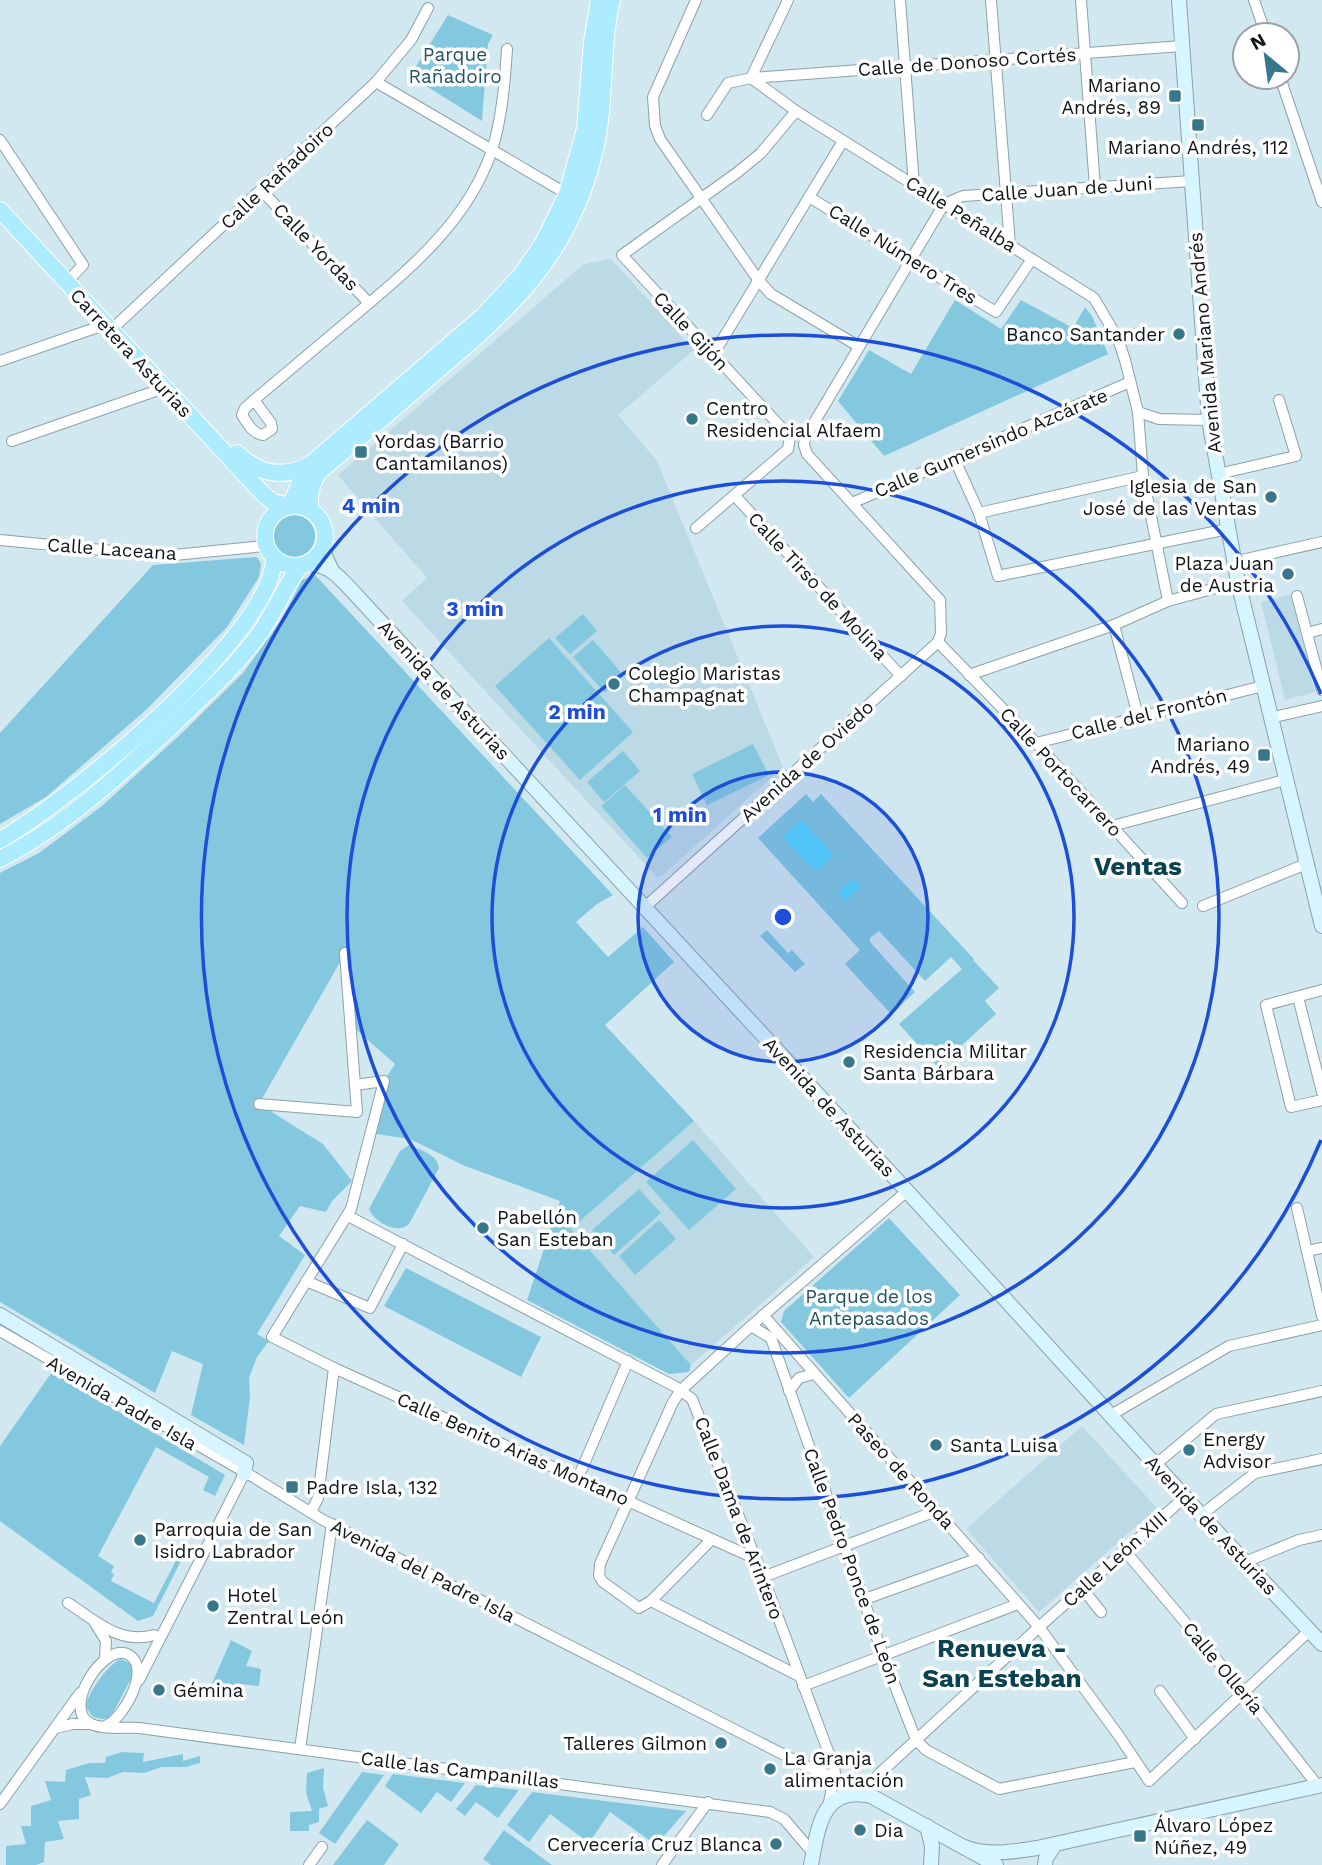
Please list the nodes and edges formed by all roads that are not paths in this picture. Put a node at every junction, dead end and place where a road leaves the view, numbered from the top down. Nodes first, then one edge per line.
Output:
1 (599, 0) edge
2 (612, 0) edge
3 (696, 0) edge
4 (788, 0) edge
5 (900, 0) edge
6 (991, 0) edge
7 (1081, 0) edge
8 (1179, 0) edge
9 (1254, 0) edge
10 (428, 8) dead end
11 (1261, 21) edge
12 (1182, 46) junction
13 (508, 50) dead end
14 (1085, 53) junction
15 (997, 59) junction
16 (905, 66) junction
17 (751, 78) junction
18 (376, 82) junction
19 (1285, 91) edge
20 (796, 111) junction
21 (707, 115) dead end
22 (0, 139) edge
23 (843, 141) junction
24 (492, 150) junction
25 (1192, 181) junction
26 (914, 186) junction
27 (1096, 187) junction
28 (262, 191) junction
29 (1006, 192) junction
30 (567, 194) junction
31 (809, 197) junction
32 (702, 198) junction
33 (1322, 202) edge
34 (944, 204) junction
35 (0, 210) edge
36 (1010, 246) junction
37 (911, 259) junction
38 (1032, 259) junction
39 (759, 281) junction
40 (66, 283) junction
41 (369, 303) junction
42 (107, 328) junction
43 (858, 346) junction
44 (713, 355) junction
45 (0, 361) edge
46 (1130, 382) junction
47 (164, 388) junction
48 (254, 400) dead end
49 (1279, 400) dead end
50 (1138, 412) junction
51 (187, 413) junction
52 (1209, 420) junction
53 (12, 441) dead end
54 (955, 460) junction
55 (313, 462) junction
56 (1218, 474) junction
57 (1143, 476) junction
58 (264, 495) junction
59 (734, 496) junction
60 (852, 503) junction
61 (290, 506) junction
62 (310, 510) junction
63 (979, 513) junction
64 (268, 521) junction
65 (696, 528) dead end
66 (1227, 529) junction
67 (1, 542) edge
68 (1322, 542) edge
69 (1155, 544) junction
70 (324, 546) junction
71 (270, 552) junction
72 (1233, 562) junction
73 (304, 565) junction
74 (333, 572) junction
75 (1238, 582) junction
76 (1297, 596) dead end
77 (1168, 601) junction
78 (1114, 625) junction
79 (1322, 629) edge
80 (1307, 633) junction
81 (938, 642) junction
82 (969, 675) junction
83 (901, 677) junction
84 (1263, 686) junction
85 (1322, 690) edge
86 (1322, 706) edge
87 (1138, 716) junction
88 (1270, 718) junction
89 (1036, 743) junction
90 (1285, 780) junction
91 (1112, 826) junction
92 (0, 840) edge
93 (0, 859) edge
94 (1306, 863) junction
95 (1182, 903) dead end
96 (1203, 906) dead end
97 (645, 907) junction
98 (1322, 926) edge
99 (345, 953) dead end
100 (1322, 990) edge
101 (1298, 997) junction
102 (355, 1086) junction
103 (1322, 1092) edge
104 (1322, 1100) edge
105 (259, 1104) dead end
106 (907, 1191) junction
107 (1297, 1208) dead end
108 (348, 1216) junction
109 (403, 1244) junction
110 (1322, 1248) edge
111 (1307, 1251) junction
112 (306, 1281) junction
113 (0, 1315) edge
114 (764, 1315) junction
115 (1322, 1316) edge
116 (1322, 1325) edge
117 (751, 1326) junction
118 (0, 1331) edge
119 (628, 1361) junction
120 (334, 1368) junction
121 (814, 1374) junction
122 (681, 1390) junction
123 (789, 1391) junction
124 (1322, 1391) edge
125 (1111, 1415) junction
126 (1322, 1459) edge
127 (1155, 1465) junction
128 (244, 1474) junction
129 (578, 1478) junction
130 (1185, 1497) junction
131 (627, 1501) junction
132 (936, 1511) junction
133 (311, 1512) junction
134 (1201, 1515) junction
135 (332, 1524) junction
136 (1322, 1535) edge
137 (712, 1539) junction
138 (845, 1545) junction
139 (1125, 1551) junction
140 (979, 1558) junction
141 (756, 1559) junction
142 (1245, 1562) junction
143 (763, 1577) junction
144 (1082, 1588) junction
145 (865, 1600) junction
146 (651, 1601) junction
147 (68, 1603) dead end
148 (1018, 1604) junction
149 (1101, 1612) dead end
150 (92, 1619) junction
151 (167, 1625) junction
152 (1038, 1627) junction
153 (1309, 1631) junction
154 (154, 1635) junction
155 (1322, 1644) edge
156 (123, 1652) junction
157 (883, 1655) junction
158 (105, 1658) junction
159 (801, 1681) junction
160 (86, 1685) junction
161 (134, 1690) junction
162 (1160, 1691) dead end
163 (1244, 1692) junction
164 (91, 1724) junction
165 (105, 1726) junction
166 (55, 1728) junction
167 (1195, 1739) junction
168 (916, 1740) junction
169 (300, 1749) junction
170 (1135, 1762) junction
171 (834, 1778) junction
172 (1320, 1785) edge
173 (871, 1796) junction
174 (708, 1802) junction
175 (0, 1804) edge
176 (828, 1807) junction
177 (927, 1826) junction
178 (1057, 1844) junction
179 (322, 1847) dead end
180 (964, 1847) junction
181 (814, 1861) edge
182 (309, 1865) edge
183 (662, 1865) edge
184 (931, 1865) edge
185 (995, 1865) edge
186 (1045, 1865) edge

1 - 30 main road
2 - 62 main road
3 - 32 street
4 - 17 street
5 - 16 street
6 - 15 street
7 - 14 street
8 - 12 main road, Avenida Mariano Andrés
9 - 11 street
10 - 18 street, Calle Rañadoiro
12 - 14 street, Calle de Donoso Cortés
12 - 25 main road, Avenida Mariano Andrés
13 - 24 street, Calle Yordas
14 - 15 street, Calle de Donoso Cortés
14 - 27 street
15 - 16 street, Calle de Donoso Cortés
15 - 29 street
16 - 17 street, Calle de Donoso Cortés
16 - 26 street
17 - 20 street, Calle Peñalba
17 - 21 street
18 - 24 street
18 - 28 street, Calle Rañadoiro
19 - 33 street
20 - 23 street, Calle Peñalba
20 - 32 street
22 - 40 street
23 - 26 street, Calle Peñalba
23 - 31 street
24 - 30 street
24 - 41 street, Calle Yordas
25 - 27 street, Calle Juan de Juni
25 - 52 main road, Avenida Mariano Andrés
26 - 34 street, Calle Peñalba
27 - 29 street, Calle Juan de Juni
28 - 41 street, Calle Yordas
28 - 42 street, Calle Rañadoiro
29 - 34 street, Calle Juan de Juni
29 - 36 street
30 - 55 main road
31 - 37 street, Calle Número Tres
31 - 39 street
32 - 39 street
32 - 44 street, Calle Gijón
34 - 36 street, Calle Peñalba
34 - 37 street
35 - 40 main road, Carretera Asturias
36 - 38 street, Calle Peñalba
37 - 38 street, Calle Número Tres
37 - 43 street
38 - 46 street, Calle Peñalba
39 - 43 street
39 - 44 street
40 - 42 main road, Carretera Asturias
41 - 48 street, Calle Yordas
42 - 45 street
42 - 47 main road, Carretera Asturias
43 - 60 street
44 - 59 street, Calle Gijón
46 - 50 street, Calle Peñalba
46 - 54 street, Calle Gumersindo Azcárate
47 - 51 main road, Carretera Asturias
47 - 53 street
49 - 56 street
50 - 52 street
50 - 57 street, Calle Peñalba
51 - 55 main road
51 - 58 main road, Carretera Asturias
52 - 56 main road, Avenida Mariano Andrés
54 - 60 street, Calle Gumersindo Azcárate
54 - 63 street
55 - 61 main road
56 - 66 main road, Avenida Mariano Andrés
57 - 63 street
57 - 69 street, Calle Peñalba
58 - 61 main road, Carretera Asturias
58 - 64 main road
59 - 65 street
59 - 83 street, Calle Tirso de Molina
60 - 81 street
61 - 62 main road
61 - 64 main road
62 - 70 main road
63 - 69 street
64 - 71 main road
66 - 69 street
66 - 72 main road, Avenida Mariano Andrés
67 - 71 street, Calle Laceana
68 - 72 street
69 - 77 street, Calle Peñalba
70 - 73 main road
70 - 74 main road, Avenida de Asturias
71 - 73 main road
71 - 92 main road
72 - 75 main road, Avenida Mariano Andrés
73 - 74 main road, Avenida de Asturias
73 - 93 main road
74 - 97 main road, Avenida de Asturias
75 - 77 street
75 - 84 main road, Avenida Mariano Andrés
76 - 80 street
77 - 78 street
78 - 82 street
78 - 87 street
79 - 80 street
80 - 85 street
81 - 82 street, Calle Portocarrero
81 - 83 street, Avenida de Oviedo
82 - 89 street, Calle Portocarrero
83 - 97 street, Avenida de Oviedo
84 - 87 street, Calle del Frontón
84 - 88 main road, Avenida Mariano Andrés
86 - 88 street
87 - 89 street, Calle del Frontón
88 - 90 main road, Avenida Mariano Andrés
89 - 91 street, Calle Portocarrero
90 - 91 street
90 - 94 main road, Avenida Mariano Andrés
91 - 95 street, Calle Portocarrero
94 - 96 street
94 - 98 main road, Avenida Mariano Andrés
97 - 106 main road, Avenida de Asturias
99 - 102 street
100 - 101 street
101 - 103 street
101 - 104 street
102 - 105 street
102 - 108 street
106 - 114 street
106 - 125 main road, Avenida de Asturias
107 - 111 street
108 - 109 street, Calle Dama de Arintero
108 - 112 street
109 - 112 street
109 - 119 street, Calle Dama de Arintero
110 - 111 street
111 - 115 street
112 - 120 street, Calle Benito Arias Montano
113 - 128 main road, Avenida del Padre Isla
114 - 117 street
114 - 121 street, Paseo de Ronda
116 - 125 street
117 - 122 street
117 - 123 street, Calle Pedro Ponce de León
118 - 128 street, Avenida Padre Isla
119 - 122 street, Calle Dama de Arintero
119 - 129 street
120 - 129 street, Calle Benito Arias Montano
120 - 133 street
121 - 123 street
121 - 132 street, Paseo de Ronda
122 - 131 street
122 - 141 street, Calle Dama de Arintero
123 - 138 street, Calle Pedro Ponce de León
124 - 127 street
125 - 127 main road, Avenida de Asturias
126 - 134 street
127 - 130 main road, Avenida de Asturias
128 - 133 street, Avenida del Padre Isla
128 - 151 street
129 - 131 street, Calle Benito Arias Montano
130 - 134 main road, Avenida de Asturias
130 - 139 street, Calle León XIII
131 - 137 street, Calle Benito Arias Montano
131 - 146 street
132 - 138 street
132 - 140 street, Paseo de Ronda
133 - 135 street, Avenida del Padre Isla
134 - 142 main road, Avenida de Asturias
135 - 169 street
135 - 171 street, Avenida del Padre Isla
136 - 142 street
137 - 141 street, Calle Benito Arias Montano
137 - 146 street
138 - 143 street
138 - 145 street, Calle Pedro Ponce de León
139 - 144 street, Calle León XIII
139 - 163 street, Calle Ollería
140 - 145 street
140 - 148 street, Paseo de Ronda
141 - 143 street, Calle Dama de Arintero
142 - 153 main road, Avenida de Asturias
143 - 159 street, Calle Dama de Arintero
144 - 149 street
144 - 152 street, Calle León XIII
145 - 157 street, Calle Pedro Ponce de León
146 - 159 street
147 - 150 street
148 - 152 street, Paseo de Ronda
148 - 157 street
150 - 154 street
150 - 158 street
151 - 154 street
151 - 161 street
152 - 168 street, Calle León XIII
152 - 170 street, Paseo de Ronda
153 - 155 main road, Avenida de Asturias
153 - 163 street
154 - 156 street
156 - 158 street
156 - 161 street
157 - 159 street
157 - 168 street, Calle Pedro Ponce de León
158 - 160 street
159 - 171 street, Calle Dama de Arintero
160 - 164 street
160 - 166 street
161 - 165 street
162 - 167 street
163 - 167 street
163 - 172 street, Calle Ollería
164 - 165 street, Calle las Campanillas
164 - 166 street, Calle las Campanillas
165 - 169 street, Calle las Campanillas
166 - 175 street
167 - 170 street, Paseo de Ronda
168 - 170 street
168 - 173 street, Calle León XIII
169 - 174 street, Calle las Campanillas
171 - 173 street, Avenida del Padre Isla
171 - 176 street, Calle Dama de Arintero
172 - 178 main road
173 - 176 main road, Avenida del Padre Isla
173 - 177 main road, Avenida del Padre Isla
174 - 181 street, Calle las Campanillas
174 - 183 street
176 - 181 main road
177 - 180 main road, Avenida del Padre Isla
177 - 184 main road
178 - 180 main road
178 - 185 main road
178 - 186 main road
179 - 182 street
180 - 185 main road, Avenida del Padre Isla

